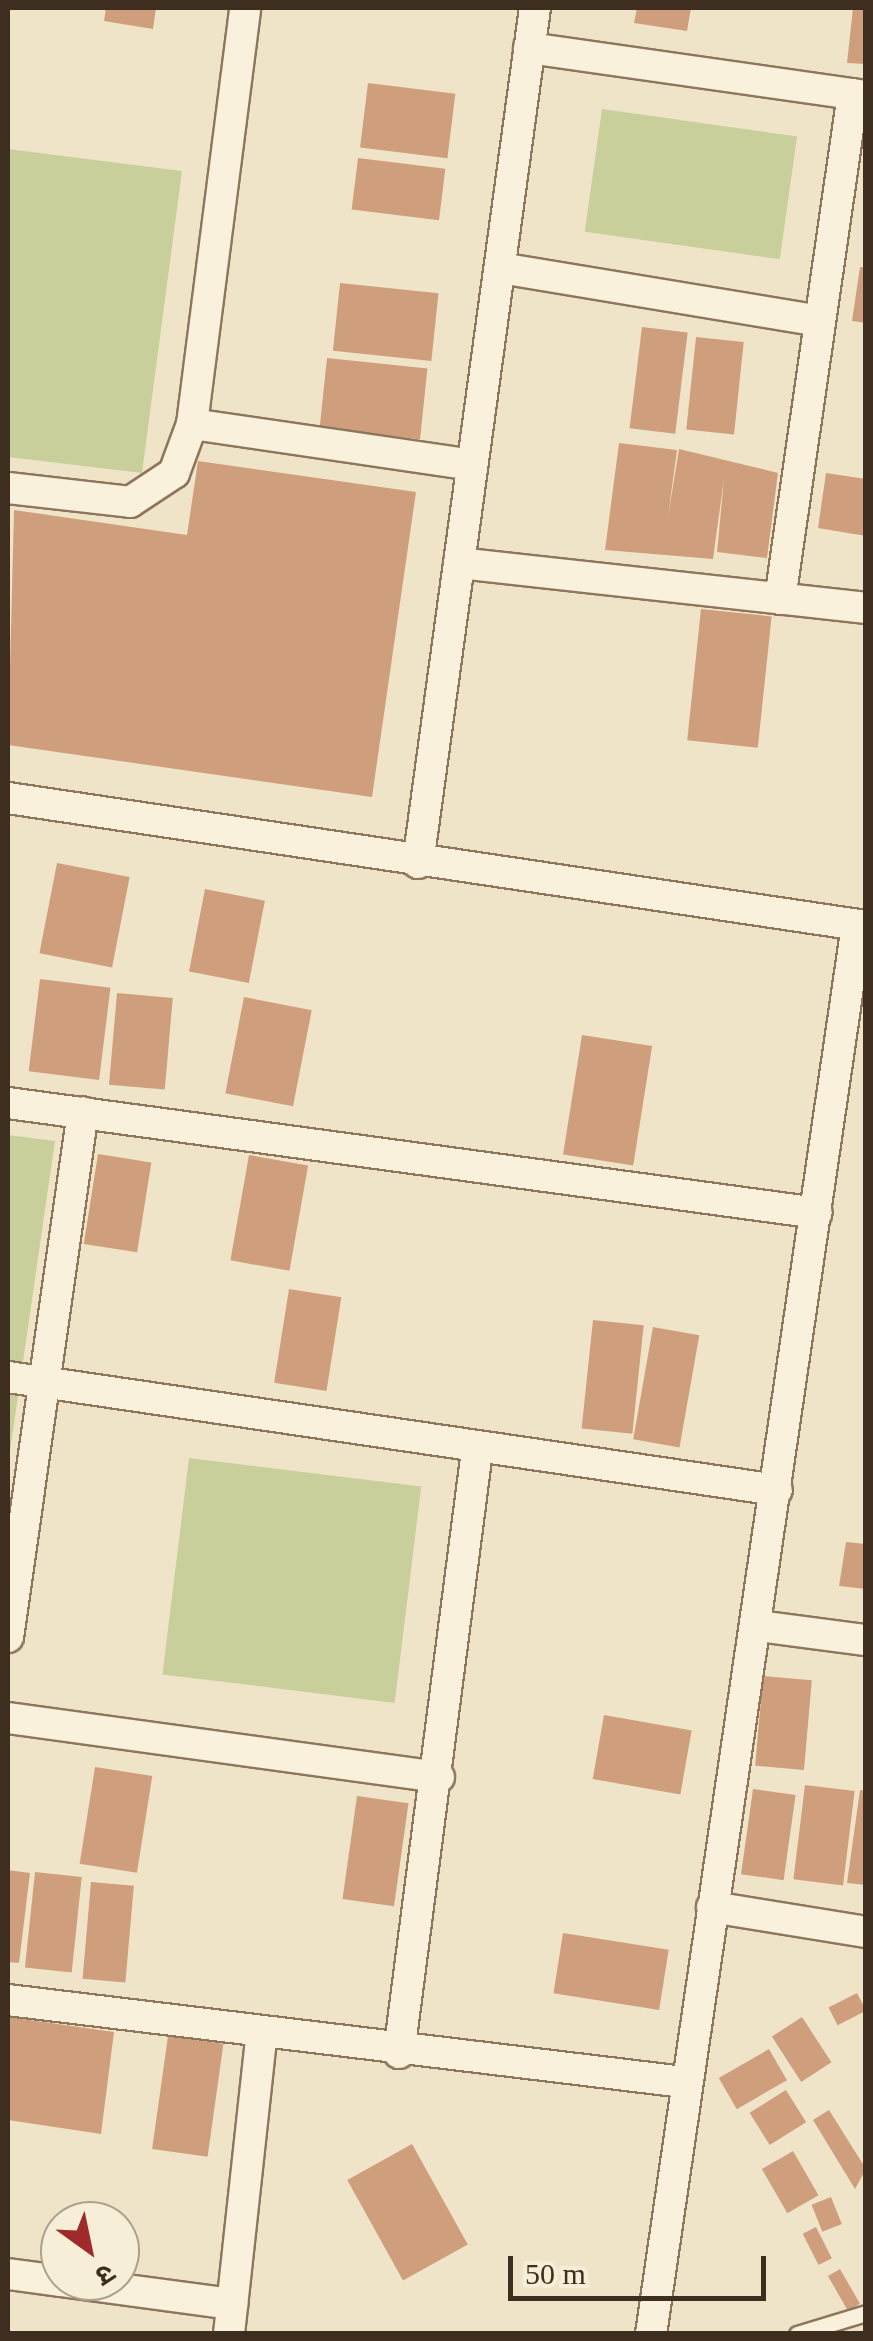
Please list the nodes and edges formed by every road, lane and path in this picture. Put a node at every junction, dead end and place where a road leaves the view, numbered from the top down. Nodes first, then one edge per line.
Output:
1 (245, 8) edge
2 (535, 8) edge
3 (529, 48) junction
4 (859, 95) edge
5 (500, 268) junction
6 (820, 322) junction
7 (192, 424) junction
8 (472, 466) junction
9 (8, 488) edge
10 (459, 563) junction
11 (780, 599) junction
12 (866, 608) edge
13 (8, 798) edge
14 (418, 863) junction
15 (861, 926) edge
16 (8, 1103) edge
17 (83, 1112) junction
18 (816, 1212) junction
19 (8, 1377) edge
20 (44, 1384) junction
21 (477, 1452) junction
22 (778, 1490) junction
23 (759, 1626) junction
24 (8, 1637) edge
25 (866, 1640) edge
26 (8, 1718) edge
27 (440, 1777) junction
28 (712, 1907) junction
29 (866, 1932) edge
30 (8, 2000) edge
31 (262, 2032) junction
32 (399, 2053) junction
33 (684, 2082) junction
34 (8, 2274) edge
35 (40, 2278) edge
36 (140, 2299) edge
37 (866, 2313) edge
38 (230, 2319) edge
39 (651, 2334) edge
40 (797, 2334) edge

1 - 7 street
2 - 3 street
3 - 4 street
3 - 5 street
4 - 6 street
5 - 6 street
5 - 8 street
6 - 11 street
7 - 8 street
7 - 9 street
8 - 10 street
10 - 11 street
10 - 14 street
11 - 12 street
13 - 14 street
14 - 15 street
15 - 18 street
16 - 17 street
17 - 18 street
17 - 20 street
18 - 22 street
19 - 20 street
20 - 21 street
20 - 24 street
21 - 22 street
21 - 27 street
22 - 23 street
23 - 25 street
23 - 28 street
26 - 27 street
27 - 32 street
28 - 29 street
28 - 33 street
30 - 31 street
31 - 32 street
31 - 38 street
32 - 33 street
33 - 39 street
34 - 35 street
36 - 38 street
37 - 40 lane

